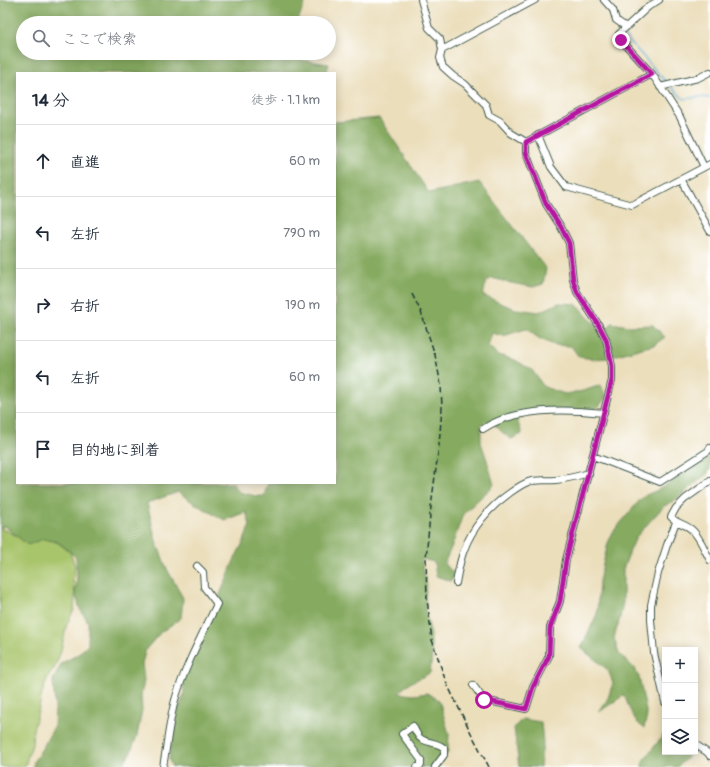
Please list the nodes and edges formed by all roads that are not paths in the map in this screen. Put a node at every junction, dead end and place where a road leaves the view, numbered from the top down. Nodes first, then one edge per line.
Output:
1 (421, 0) edge
2 (535, 0) edge
3 (604, 0) edge
4 (659, 0) edge
5 (625, 28) junction
6 (442, 50) junction
7 (710, 72) edge
8 (652, 74) junction
9 (660, 87) junction
10 (538, 135) junction
11 (526, 142) junction
12 (707, 165) edge
13 (681, 180) junction
14 (710, 230) edge
15 (604, 413) junction
16 (483, 429) dead end
17 (710, 448) edge
18 (593, 456) junction
19 (589, 473) junction
20 (710, 481) edge
21 (676, 522) junction
22 (710, 560) edge
23 (197, 566) dead end
24 (456, 583) dead end
25 (473, 685) dead end
26 (662, 689) edge
27 (698, 746) edge
28 (710, 756) edge
29 (163, 767) edge
30 (417, 767) edge
31 (435, 767) edge

1 - 6 street
2 - 6 street
3 - 5 street
4 - 5 street
5 - 8 street
6 - 11 street
7 - 9 street
8 - 9 street
8 - 10 street
9 - 12 street
10 - 11 street
10 - 13 street
11 - 15 street
12 - 13 street
13 - 14 street
15 - 16 street
15 - 18 street
17 - 18 street
18 - 19 street
19 - 24 street
19 - 25 street
20 - 21 street
21 - 22 street
21 - 26 street
23 - 29 street
27 - 28 street
30 - 31 street

